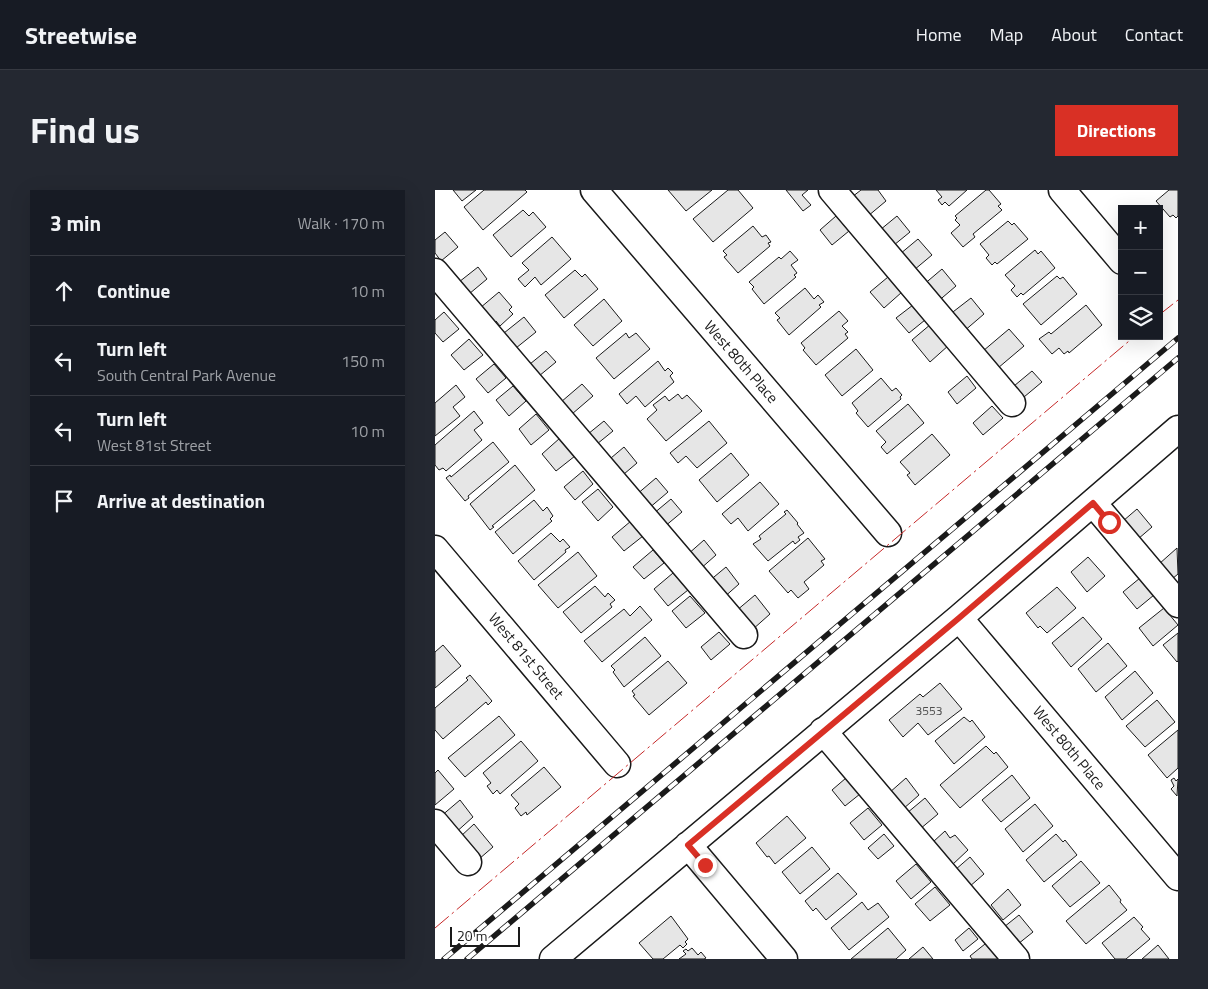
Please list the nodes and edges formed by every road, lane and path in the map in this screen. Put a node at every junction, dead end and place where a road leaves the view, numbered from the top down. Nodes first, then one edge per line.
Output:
1 (594, 190) edge
2 (832, 190) edge
3 (1062, 190) edge
4 (1118, 256) edge
5 (435, 272) edge
6 (1012, 402) dead end
7 (1178, 429) edge
8 (1093, 503) junction
9 (888, 533) dead end
10 (435, 549) edge
11 (1178, 604) edge
12 (959, 618) junction
13 (744, 635) dead end
14 (823, 732) junction
15 (617, 764) dead end
16 (435, 823) edge
17 (688, 845) junction
18 (468, 862) dead end
19 (1178, 877) edge
20 (553, 959) edge
21 (784, 959) edge
22 (1016, 959) edge

1 - 9 street, West 80th Place
2 - 6 street
3 - 4 street
5 - 13 street
7 - 8 street
8 - 11 street
8 - 12 street
10 - 15 street, West 81st Street
12 - 14 street
12 - 19 street, West 80th Place
14 - 17 street
14 - 22 street
16 - 18 street
17 - 20 street
17 - 21 street

